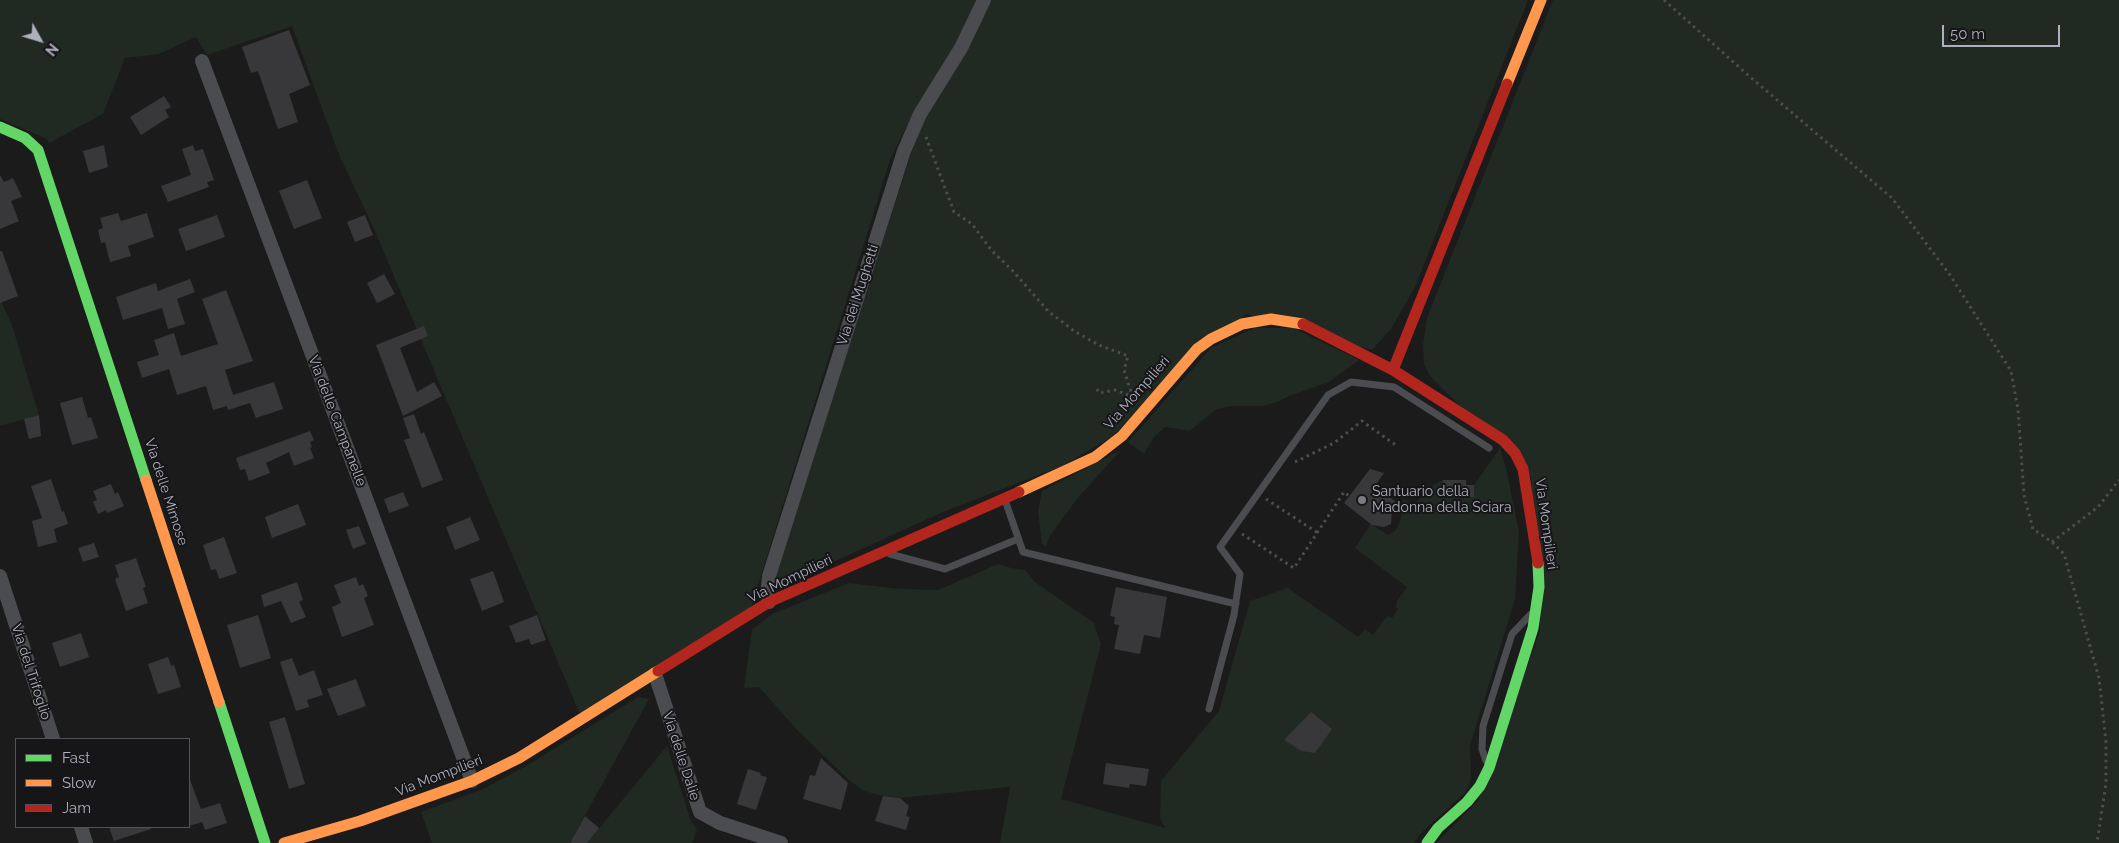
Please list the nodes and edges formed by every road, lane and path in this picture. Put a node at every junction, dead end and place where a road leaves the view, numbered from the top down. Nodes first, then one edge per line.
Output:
1 (984, 0) edge
2 (1541, 0) edge
3 (1664, 0) edge
4 (202, 61) dead end
5 (920, 114) junction
6 (0, 127) edge
7 (1393, 370) junction
8 (1097, 389) dead end
9 (1133, 398) junction
10 (1133, 423) junction
11 (1397, 446) dead end
12 (1489, 448) dead end
13 (1274, 471) junction
14 (2119, 480) edge
15 (1258, 494) junction
16 (1349, 496) dead end
17 (1004, 498) junction
18 (1233, 528) junction
19 (1318, 533) junction
20 (1018, 538) junction
21 (2052, 542) junction
22 (883, 552) junction
23 (0, 576) edge
24 (769, 602) junction
25 (1236, 604) junction
26 (1538, 607) junction
27 (655, 674) junction
28 (1209, 709) dead end
29 (53, 738) edge
30 (1489, 768) junction
31 (472, 781) junction
32 (81, 828) edge
33 (86, 843) edge
34 (265, 843) edge
35 (284, 843) edge
36 (781, 843) edge
37 (1426, 843) edge
38 (2097, 843) edge

1 - 5 street, Via dei Mughetti
2 - 7 street
3 - 21 path
4 - 31 street, Via delle Campanelle
5 - 9 path
5 - 24 street, Via dei Mughetti
6 - 34 street, Via delle Mimose
7 - 10 street, Via Mompilieri
7 - 26 street, Via Mompilieri
8 - 9 path
9 - 10 path
10 - 17 street, Via Mompilieri
11 - 13 path
12 - 13 lane
13 - 15 lane
14 - 21 path
15 - 18 lane
15 - 19 path
16 - 19 path
17 - 20 lane
17 - 22 street, Via Mompilieri
18 - 19 path
18 - 25 lane
20 - 22 lane
20 - 25 lane
21 - 38 path
22 - 24 street, Via Mompilieri
23 - 29 street, Via del Trifoglio
24 - 27 street, Via Mompilieri
25 - 28 lane
26 - 30 street, Via Mompilieri
26 - 30 lane
27 - 31 street, Via Mompilieri
27 - 36 street, Via delle Dalie
30 - 37 street, Via Mompilieri
31 - 35 street, Via Mompilieri
32 - 33 street

